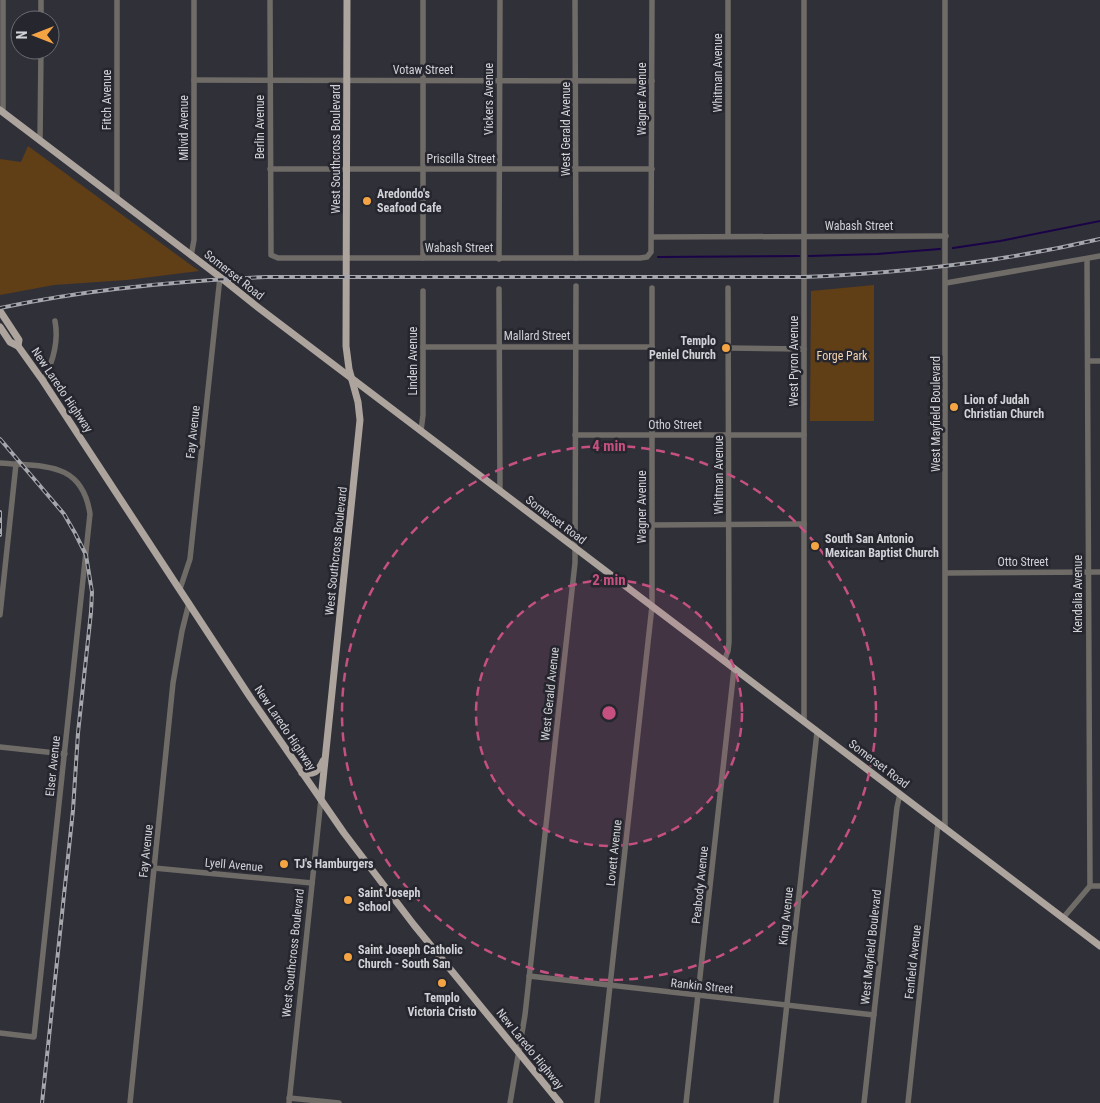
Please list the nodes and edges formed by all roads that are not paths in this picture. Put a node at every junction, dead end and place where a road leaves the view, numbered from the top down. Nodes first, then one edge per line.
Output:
1 (4, 0) edge
2 (117, 0) edge
3 (194, 0) edge
4 (270, 0) edge
5 (347, 0) edge
6 (423, 0) edge
7 (500, 0) edge
8 (575, 0) edge
9 (652, 0) edge
10 (728, 0) edge
11 (804, 0) edge
12 (945, 0) edge
13 (41, 60) edge
14 (194, 80) junction
15 (270, 80) junction
16 (347, 80) junction
17 (423, 80) junction
18 (500, 80) junction
19 (576, 80) junction
20 (652, 81) junction
21 (2, 111) edge
22 (40, 141) junction
23 (270, 169) junction
24 (347, 169) junction
25 (423, 169) junction
26 (499, 169) junction
27 (576, 169) junction
28 (652, 169) junction
29 (117, 199) junction
30 (728, 236) junction
31 (804, 236) junction
32 (946, 236) junction
33 (652, 237) junction
34 (271, 254) joint
35 (191, 256) junction
36 (1100, 256) edge
37 (647, 257) joint
38 (347, 258) junction
39 (423, 258) junction
40 (499, 258) junction
41 (576, 258) junction
42 (1087, 259) junction
43 (220, 277) junction
44 (946, 284) junction
45 (576, 286) dead end
46 (652, 288) dead end
47 (728, 288) dead end
48 (500, 289) dead end
49 (423, 290) dead end
50 (0, 311) edge
51 (55, 321) dead end
52 (0, 327) edge
53 (18, 346) junction
54 (576, 346) junction
55 (423, 347) junction
56 (500, 347) junction
57 (652, 347) junction
58 (728, 348) junction
59 (804, 349) junction
60 (1088, 361) junction
61 (1100, 361) edge
62 (351, 378) junction
63 (42, 381) junction
64 (421, 431) junction
65 (576, 435) junction
66 (652, 435) junction
67 (728, 435) junction
68 (804, 435) junction
69 (0, 463) edge
70 (16, 464) junction
71 (500, 491) junction
72 (804, 524) junction
73 (652, 525) junction
74 (728, 525) junction
75 (575, 548) junction
76 (1088, 572) junction
77 (1100, 572) edge
78 (947, 573) junction
79 (180, 589) junction
80 (189, 603) junction
81 (652, 606) junction
82 (0, 616) edge
83 (724, 661) junction
84 (734, 669) junction
85 (804, 722) junction
86 (817, 732) junction
87 (0, 747) edge
88 (65, 754) junction
89 (325, 756) junction
90 (302, 772) junction
91 (900, 794) junction
92 (321, 799) junction
93 (938, 823) junction
94 (945, 829) junction
95 (154, 868) junction
96 (312, 883) junction
97 (1090, 886) junction
98 (1100, 886) edge
99 (1063, 918) junction
100 (1100, 946) edge
101 (529, 976) junction
102 (610, 985) junction
103 (698, 995) junction
104 (786, 1006) junction
105 (874, 1015) junction
106 (0, 1033) edge
107 (518, 1052) junction
108 (289, 1100) edge
109 (130, 1103) edge
110 (339, 1103) edge
111 (510, 1103) edge
112 (560, 1103) edge
113 (596, 1103) edge
114 (686, 1103) edge
115 (776, 1103) edge
116 (864, 1103) edge
117 (908, 1103) edge

1 - 21 street
2 - 29 street, Fitch Avenue
3 - 14 street, Milvid Avenue
4 - 15 street, Berlin Avenue
5 - 16 main road, West Southcross Boulevard
6 - 17 street
7 - 18 street, Vickers Avenue
8 - 19 street, West Gerald Avenue
9 - 20 street, Wagner Avenue
10 - 30 street, Whitman Avenue
11 - 31 street, West Pyron Avenue
12 - 32 street, West Mayfield Boulevard
13 - 22 street
14 - 15 street, Votaw Street
14 - 35 street, Milvid Avenue
15 - 16 street, Votaw Street
15 - 23 street, Berlin Avenue
16 - 17 street, Votaw Street
16 - 24 main road, West Southcross Boulevard
17 - 18 street, Votaw Street
17 - 25 street
18 - 19 street, Votaw Street
18 - 26 street, Vickers Avenue
19 - 20 street, Votaw Street
19 - 27 street, West Gerald Avenue
20 - 28 street, Wagner Avenue
21 - 22 main road, Somerset Road
22 - 29 main road, Somerset Road
23 - 24 street, Priscilla Street
23 - 34 street, Berlin Avenue
24 - 25 street, Priscilla Street
24 - 38 main road, West Southcross Boulevard
25 - 26 street, Priscilla Street
25 - 39 street
26 - 27 street, Priscilla Street
26 - 40 street, Vickers Avenue
27 - 28 street, Priscilla Street
27 - 41 street, West Gerald Avenue
28 - 33 street, Wagner Avenue
29 - 35 main road, Somerset Road
30 - 31 street, Wabash Street
30 - 33 street, Wabash Street
31 - 32 street, Wabash Street
31 - 59 street, West Pyron Avenue
32 - 44 street, West Mayfield Boulevard
33 - 37 street, Wagner Avenue
34 - 38 street, Wabash Street
35 - 43 main road, Somerset Road
36 - 42 street
37 - 41 street, Wabash Street
38 - 39 street, Wabash Street
38 - 62 main road, West Southcross Boulevard
39 - 40 street, Wabash Street
40 - 41 street, Wabash Street
42 - 44 street
42 - 60 street, Kendalia Avenue
43 - 62 main road, Somerset Road
43 - 79 street, Fay Avenue
44 - 78 street, West Mayfield Boulevard
45 - 54 street, West Gerald Avenue
46 - 57 street, Wagner Avenue
47 - 58 street, Whitman Avenue
48 - 56 street
49 - 55 street, Linden Avenue
50 - 53 main road, New Laredo Highway
51 - 63 street
52 - 53 main road, New Laredo Highway
53 - 63 main road, New Laredo Highway
54 - 56 street, Mallard Street
54 - 57 street, Mallard Street
54 - 65 street, West Gerald Avenue
55 - 56 street, Mallard Street
55 - 64 street, Linden Avenue
56 - 71 street
57 - 66 street, Wagner Avenue
58 - 59 street
58 - 67 street, Whitman Avenue
59 - 68 street, West Pyron Avenue
60 - 61 street
60 - 76 street, Kendalia Avenue
62 - 64 main road, Somerset Road
62 - 89 main road, West Southcross Boulevard
63 - 79 main road, New Laredo Highway
64 - 71 main road, Somerset Road
65 - 66 street, Otho Street
65 - 75 street, West Gerald Avenue
66 - 67 street, Otho Street
66 - 73 street, Wagner Avenue
67 - 68 street, Otho Street
67 - 74 street, Whitman Avenue
68 - 72 street, West Pyron Avenue
69 - 70 street
70 - 82 street
70 - 88 street, Elser Avenue
71 - 75 main road, Somerset Road
72 - 74 street
72 - 85 street, West Pyron Avenue
73 - 74 street
73 - 81 street, Wagner Avenue
74 - 83 street, Whitman Avenue
75 - 81 main road, Somerset Road
75 - 101 street, West Gerald Avenue
76 - 77 street, Otto Street
76 - 78 street, Otto Street
76 - 97 street, Kendalia Avenue
78 - 94 street, West Mayfield Boulevard
79 - 80 main road, New Laredo Highway
80 - 90 main road, New Laredo Highway
80 - 95 street, Fay Avenue
81 - 83 main road, Somerset Road
81 - 102 street, Lovett Avenue
83 - 84 main road, Somerset Road
84 - 85 main road, Somerset Road
84 - 103 street, Peabody Avenue
85 - 86 main road, Somerset Road
86 - 91 main road, Somerset Road
86 - 104 street, King Avenue
87 - 88 street
88 - 106 street, Elser Avenue
89 - 90 main road
89 - 92 main road, West Southcross Boulevard
90 - 92 main road, New Laredo Highway
91 - 93 main road, Somerset Road
91 - 105 street, West Mayfield Boulevard
92 - 96 street, West Southcross Boulevard
92 - 107 main road, New Laredo Highway
93 - 94 main road, Somerset Road
93 - 117 street, Fenfield Avenue
94 - 99 main road, Somerset Road
95 - 96 street, Lyell Avenue
95 - 109 street, Fay Avenue
96 - 108 street, West Southcross Boulevard
97 - 98 street
97 - 99 street
99 - 100 main road, Somerset Road
101 - 102 street, Rankin Street
101 - 107 street, West Gerald Avenue
102 - 103 street, Rankin Street
102 - 113 street, Lovett Avenue
103 - 104 street, Rankin Street
103 - 114 street, Peabody Avenue
104 - 105 street, Rankin Street
104 - 115 street, King Avenue
105 - 116 street, West Mayfield Boulevard
107 - 111 street, West Gerald Avenue
107 - 112 main road, New Laredo Highway
108 - 110 street

